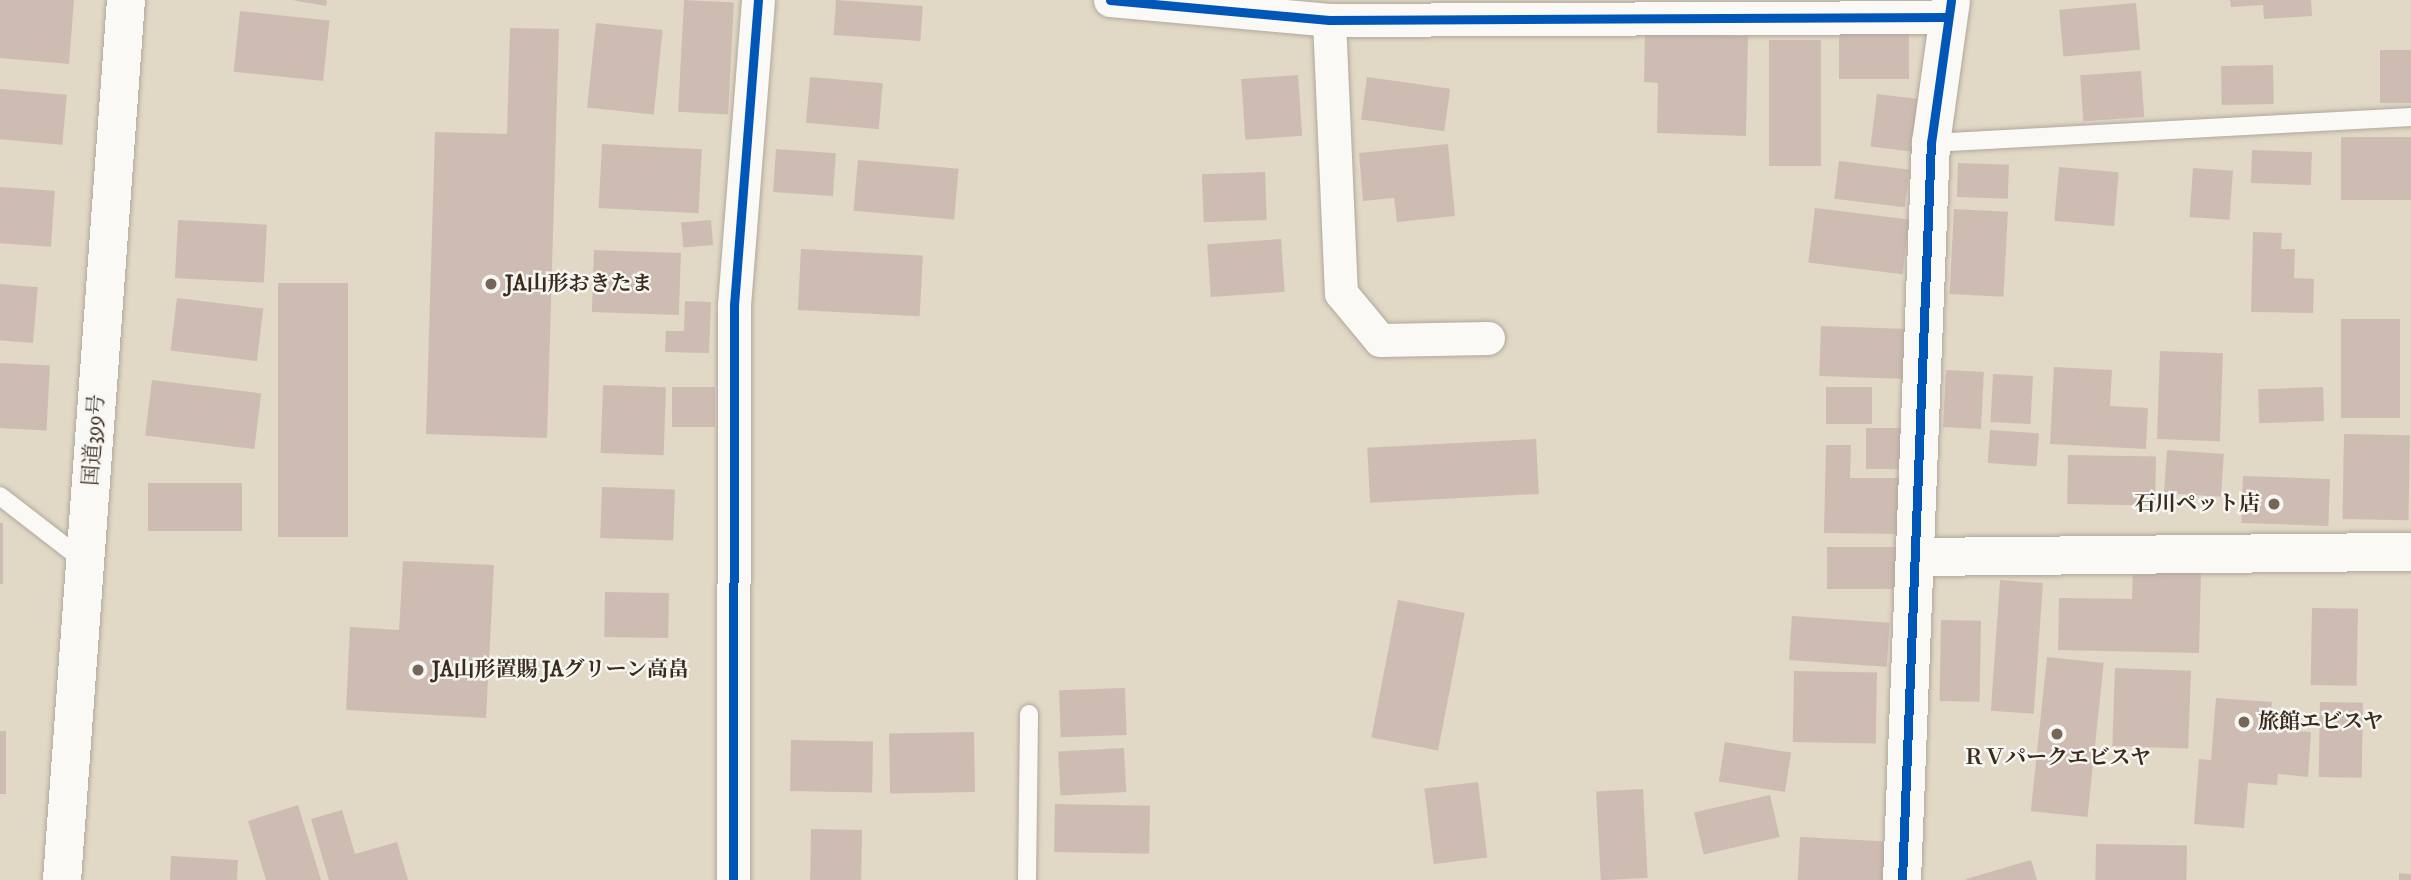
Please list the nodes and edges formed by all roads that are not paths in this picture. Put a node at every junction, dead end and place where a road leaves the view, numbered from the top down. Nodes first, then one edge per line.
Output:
1 (126, 0) edge
2 (758, 0) edge
3 (1110, 0) edge
4 (1950, 9) edge
5 (1535, 10) edge
6 (1329, 20) junction
7 (2411, 117) edge
8 (1931, 143) junction
9 (1488, 338) dead end
10 (0, 496) edge
11 (2411, 552) edge
12 (1918, 556) junction
13 (85, 561) junction
14 (1029, 714) dead end
15 (62, 880) edge
16 (733, 880) edge
17 (1027, 880) edge
18 (1902, 880) edge

1 - 13 main road, 国道399号
2 - 16 street
3 - 6 street
4 - 5 street
4 - 8 main road
5 - 6 street
6 - 9 street
7 - 8 lane
8 - 12 main road
10 - 13 lane
11 - 12 main road
12 - 18 main road
13 - 15 main road, 国道399号
14 - 17 lane

